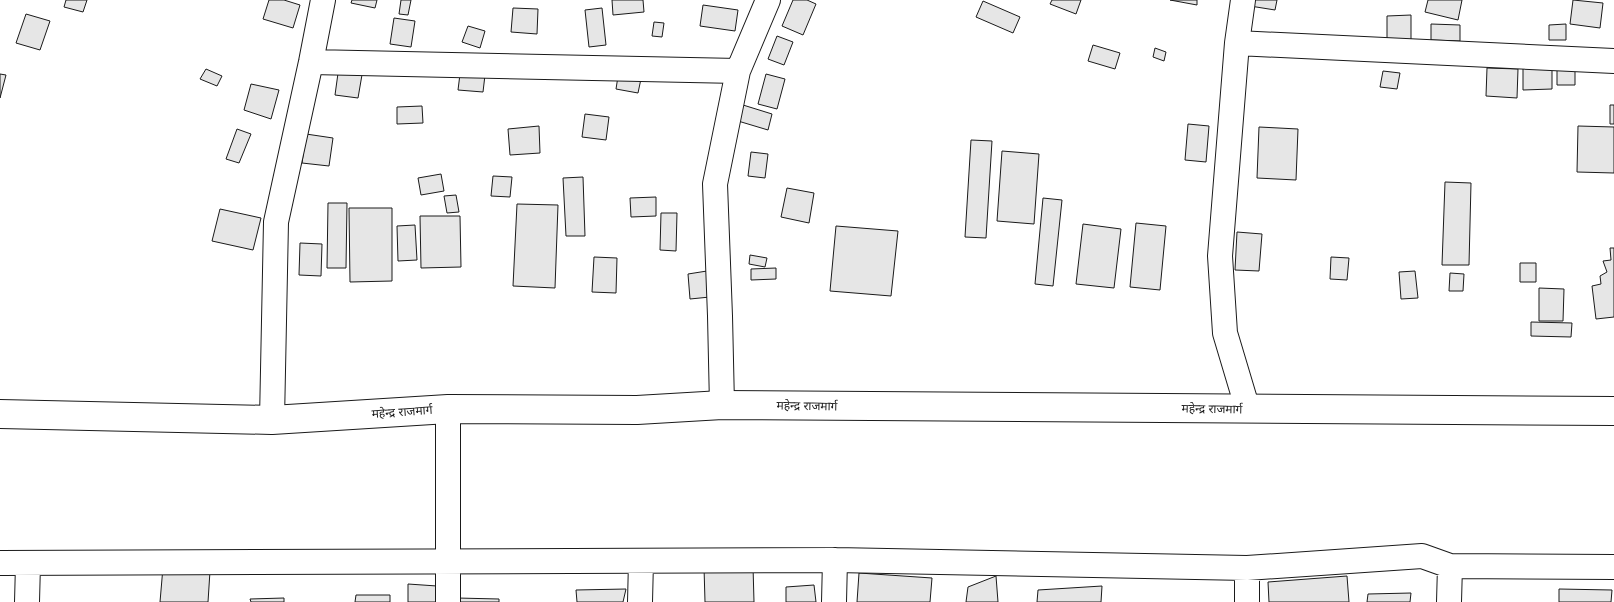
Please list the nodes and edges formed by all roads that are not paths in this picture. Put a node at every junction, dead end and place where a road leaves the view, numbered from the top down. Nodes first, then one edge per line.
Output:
1 (323, 0) edge
2 (768, 0) edge
3 (1244, 0) edge
4 (1237, 43) junction
5 (1614, 61) edge
6 (311, 62) junction
7 (738, 71) junction
8 (722, 405) junction
9 (448, 409) junction
10 (1248, 410) junction
11 (1614, 411) edge
12 (0, 414) edge
13 (272, 420) junction
14 (641, 560) junction
15 (836, 560) junction
16 (448, 561) junction
17 (0, 563) edge
18 (28, 564) junction
19 (1450, 566) junction
20 (1614, 567) edge
21 (1247, 568) junction
22 (27, 602) edge
23 (448, 602) edge
24 (640, 602) edge
25 (834, 602) edge
26 (1247, 602) edge
27 (1450, 602) edge

1 - 6 street
2 - 7 street
3 - 4 street
4 - 5 street
4 - 10 street
6 - 7 street
6 - 13 street
7 - 8 street
8 - 9 highway, महेन्द्र राजमार्ग
8 - 10 highway, महेन्द्र राजमार्ग
9 - 13 highway, महेन्द्र राजमार्ग
9 - 16 street
10 - 11 highway, महेन्द्र राजमार्ग
12 - 13 highway, महेन्द्र राजमार्ग
14 - 15 street
14 - 16 street
14 - 24 street
15 - 21 street
15 - 25 street
16 - 18 street
16 - 23 street
17 - 18 street
18 - 22 street
19 - 20 street
19 - 21 street
19 - 27 street
21 - 26 street

